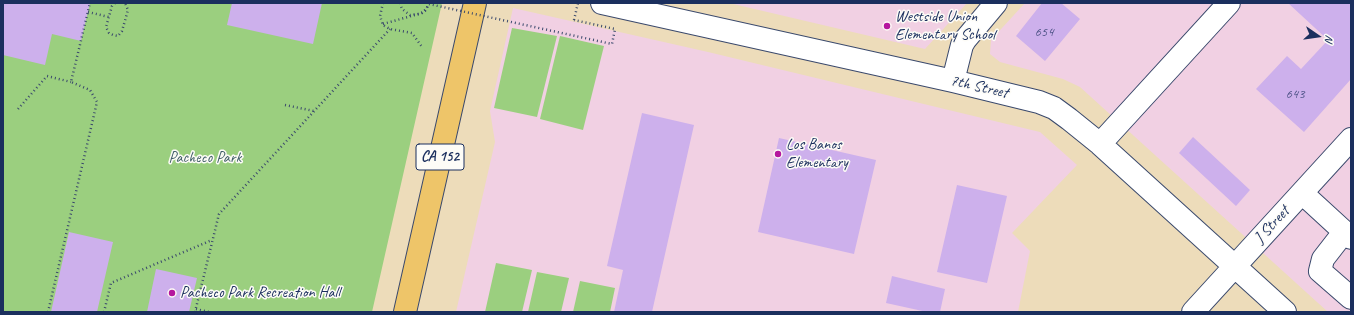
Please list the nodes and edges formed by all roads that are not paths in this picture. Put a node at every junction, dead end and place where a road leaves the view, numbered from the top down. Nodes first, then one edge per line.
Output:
1 (475, 3) edge
2 (602, 3) edge
3 (996, 3) edge
4 (1229, 3) edge
5 (953, 81) junction
6 (1351, 139) edge
7 (1100, 144) junction
8 (1302, 193) junction
9 (1347, 235) edge
10 (1235, 266) junction
11 (1351, 298) edge
12 (405, 312) edge
13 (1193, 312) edge
14 (1285, 312) edge

1 - 12 highway, CA 152
2 - 5 street, 7th Street
3 - 5 street
4 - 7 street
5 - 7 street, 7th Street
6 - 8 street, J Street
7 - 10 street, 7th Street
8 - 9 street
8 - 10 street, J Street
9 - 11 street
10 - 13 street, J Street
10 - 14 street, 7th Street

